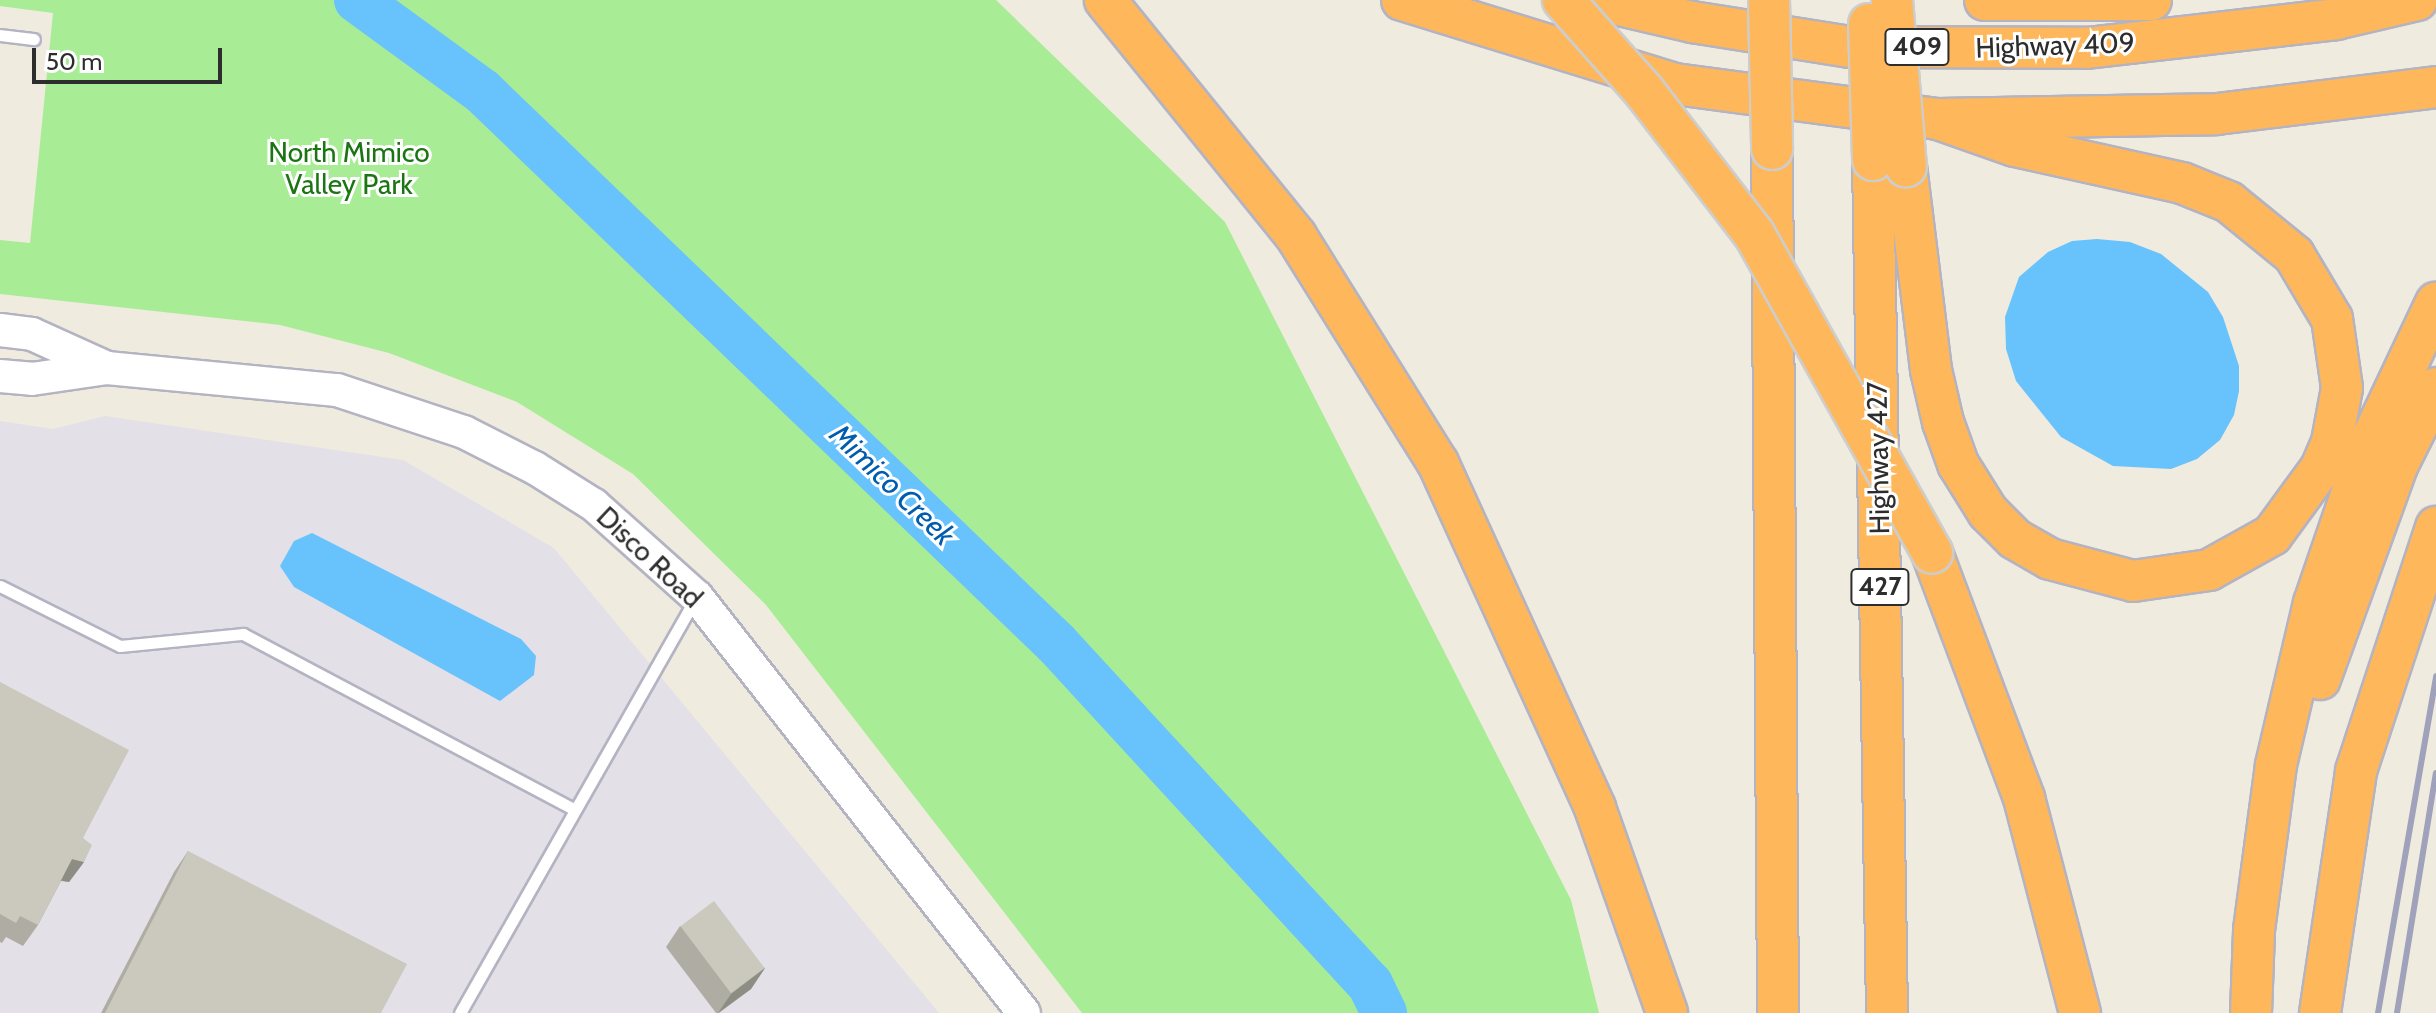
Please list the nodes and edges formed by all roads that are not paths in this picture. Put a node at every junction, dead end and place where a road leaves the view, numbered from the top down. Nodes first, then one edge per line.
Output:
1 (1105, 0) edge
2 (1402, 0) edge
3 (1563, 0) edge
4 (1598, 0) edge
5 (1758, 0) edge
6 (1769, 0) edge
7 (1868, 0) edge
8 (1892, 0) edge
9 (1985, 0) edge
10 (2151, 0) edge
11 (2417, 0) edge
12 (2436, 19) edge
13 (2239, 33) junction
14 (0, 35) edge
15 (34, 39) dead end
16 (1770, 71) junction
17 (2436, 87) edge
18 (1938, 119) junction
19 (1890, 163) junction
20 (2436, 303) edge
21 (0, 330) edge
22 (107, 368) junction
23 (0, 376) edge
24 (2436, 388) edge
25 (2436, 527) edge
26 (0, 586) edge
27 (697, 597) junction
28 (574, 809) junction
29 (460, 1013) edge
30 (1024, 1013) edge
31 (1667, 1013) edge
32 (1778, 1013) edge
33 (1887, 1013) edge
34 (2080, 1013) edge
35 (2251, 1013) edge
36 (2260, 1013) edge
37 (2320, 1013) edge

1 - 31 highway
2 - 18 highway
3 - 34 highway, bridge
4 - 13 highway, Highway 409 / 409
5 - 16 highway, bridge
6 - 16 highway, bridge
7 - 19 highway, Highway 427 / 427, bridge
8 - 19 highway, bridge
9 - 10 highway, Highway 409
11 - 13 highway, Highway 409
12 - 13 highway
14 - 15 lane
16 - 32 highway, bridge
17 - 18 highway
18 - 19 highway
19 - 33 highway, Highway 427 / 427
20 - 35 highway
21 - 22 main road, Disco Road
22 - 23 main road, Disco Road
22 - 27 main road, Disco Road
24 - 36 highway
25 - 37 highway
26 - 28 lane
27 - 28 lane
27 - 30 main road, Disco Road
28 - 29 lane

